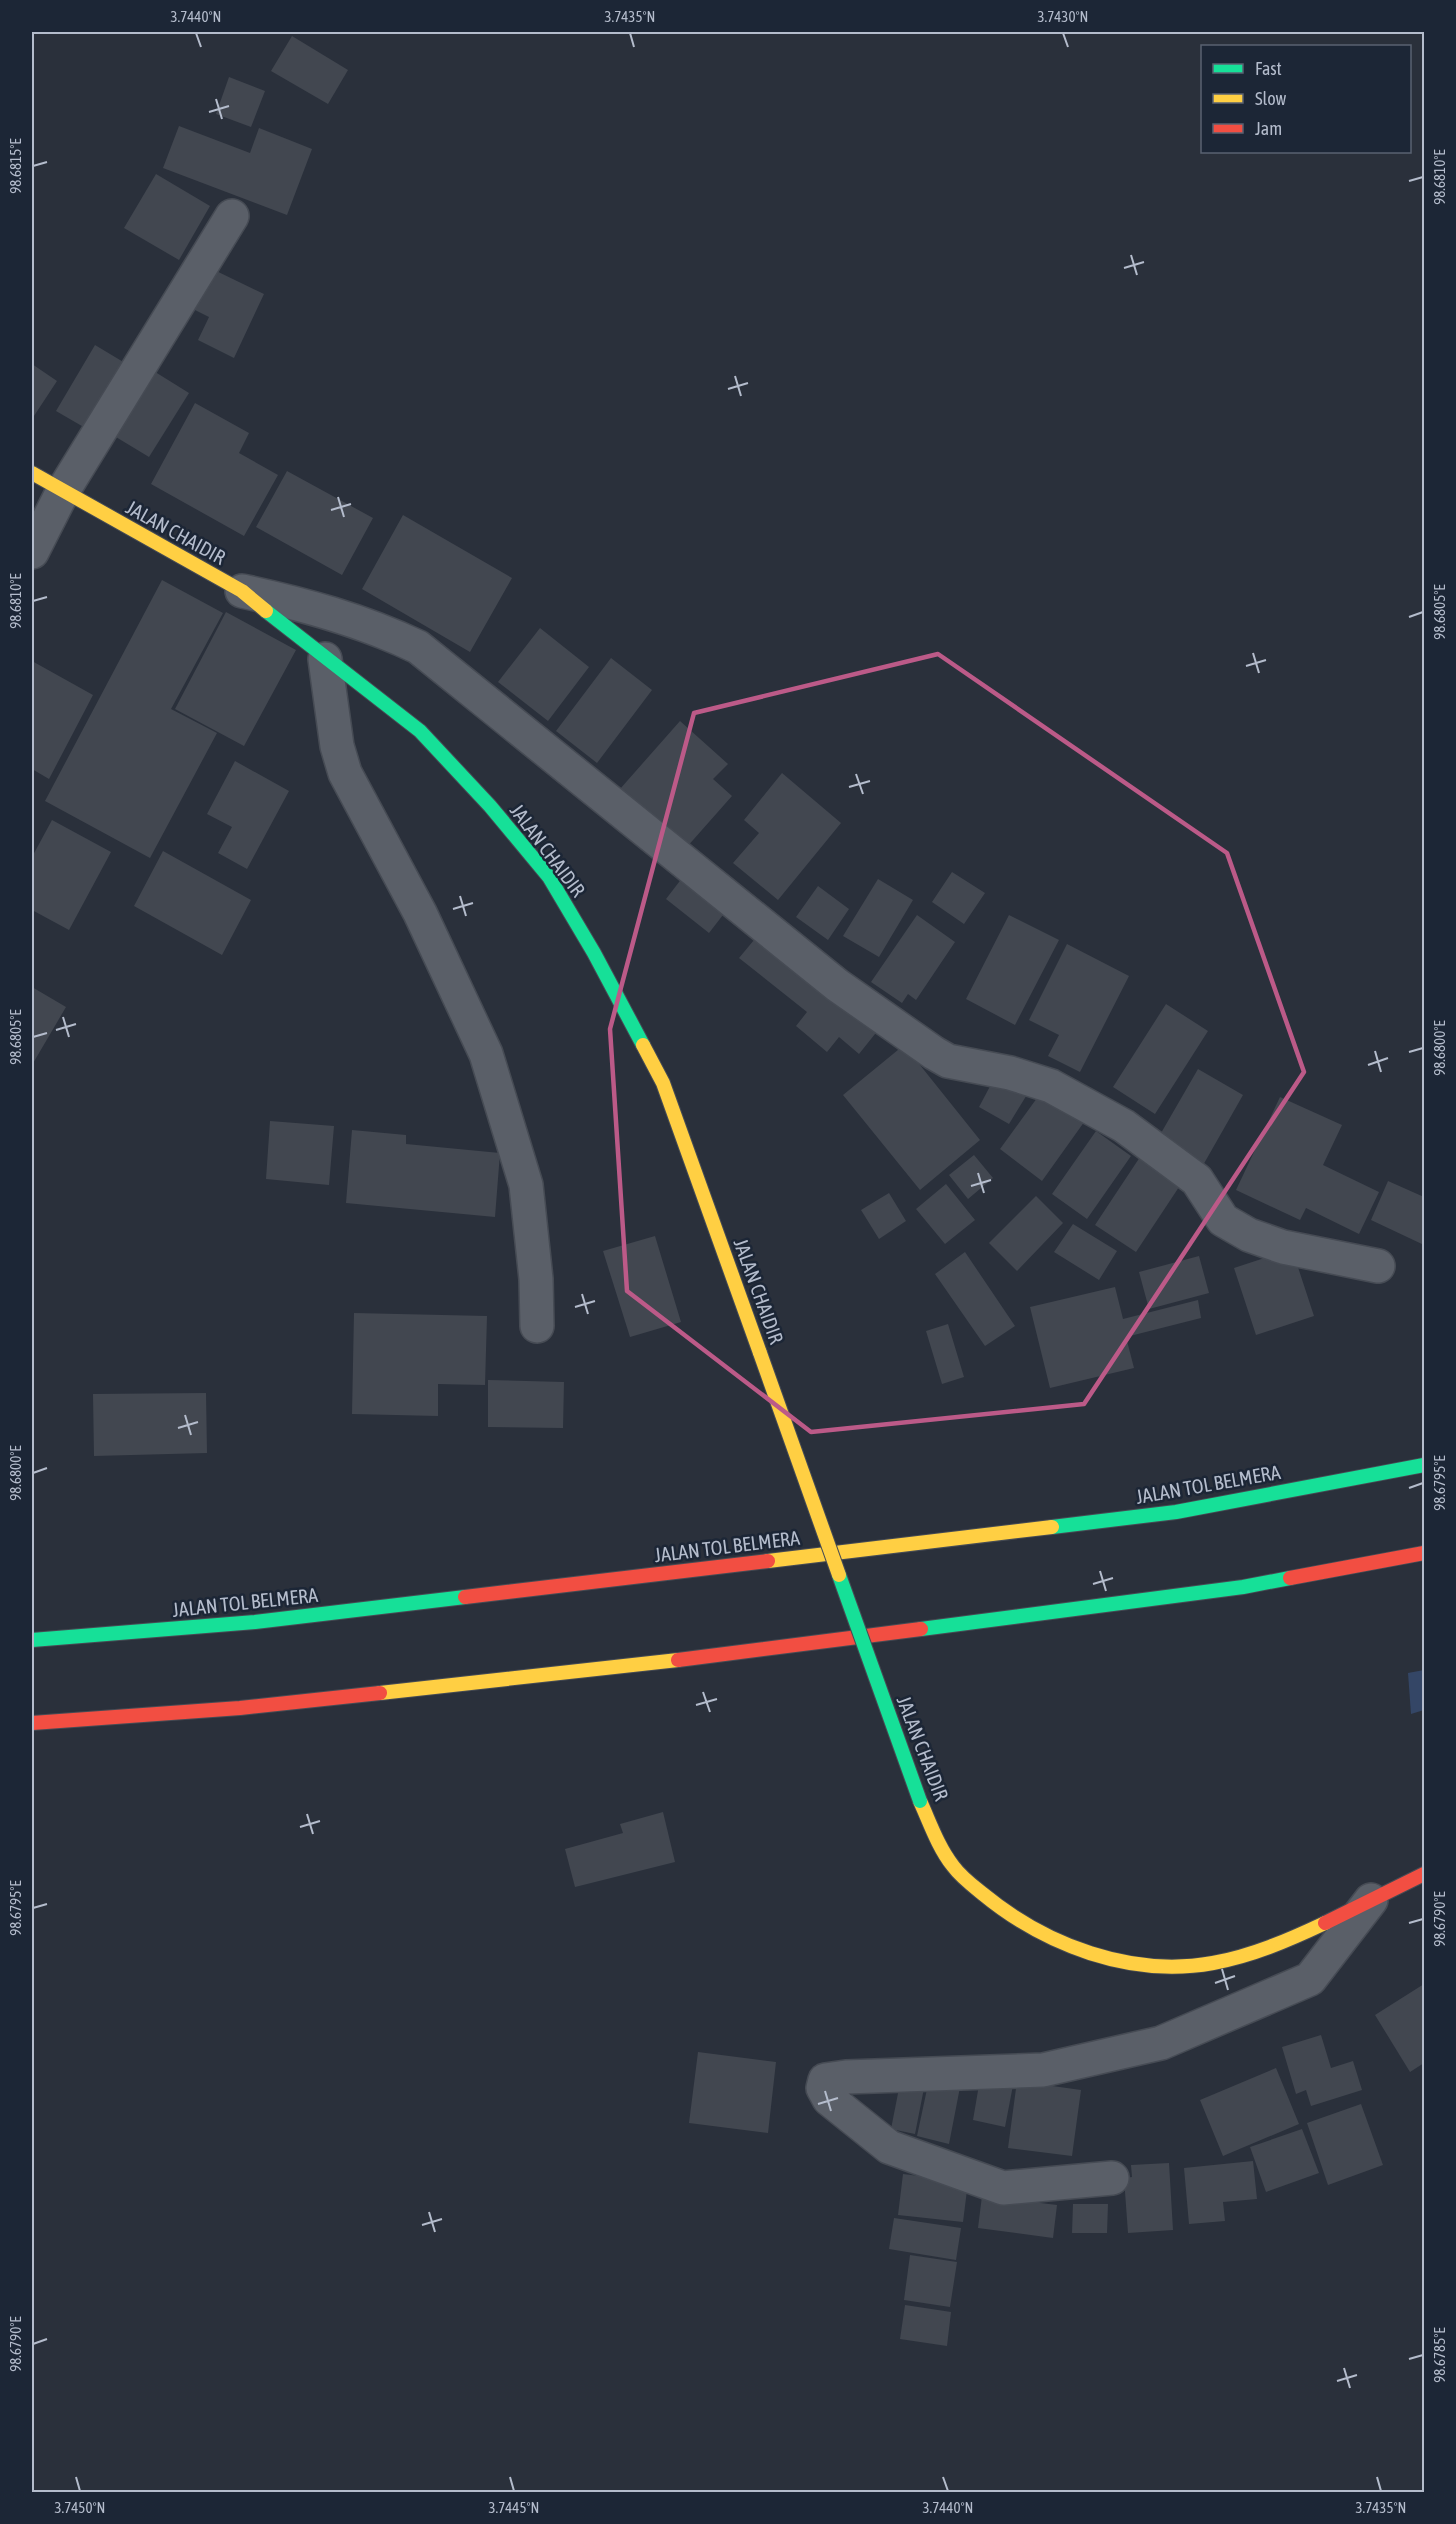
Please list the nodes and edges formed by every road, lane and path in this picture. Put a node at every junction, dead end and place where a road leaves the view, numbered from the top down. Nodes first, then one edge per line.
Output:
1 (232, 216) dead end
2 (32, 473) edge
3 (63, 491) junction
4 (32, 552) edge
5 (242, 591) junction
6 (325, 659) junction
7 (1378, 1266) dead end
8 (537, 1326) dead end
9 (1425, 1465) edge
10 (1425, 1553) edge
11 (32, 1640) edge
12 (32, 1723) edge
13 (1425, 1874) edge
14 (1371, 1900) junction
15 (1112, 2178) dead end

1 - 3 street
2 - 3 main road, JALAN CHAIDIR
3 - 4 street
3 - 5 main road, JALAN CHAIDIR
5 - 6 main road, JALAN CHAIDIR
5 - 7 street
6 - 8 street
6 - 14 main road, JALAN CHAIDIR, bridge
9 - 11 main road, JALAN TOL BELMERA
10 - 12 main road
13 - 14 main road, JALAN CHAIDIR
14 - 15 street

